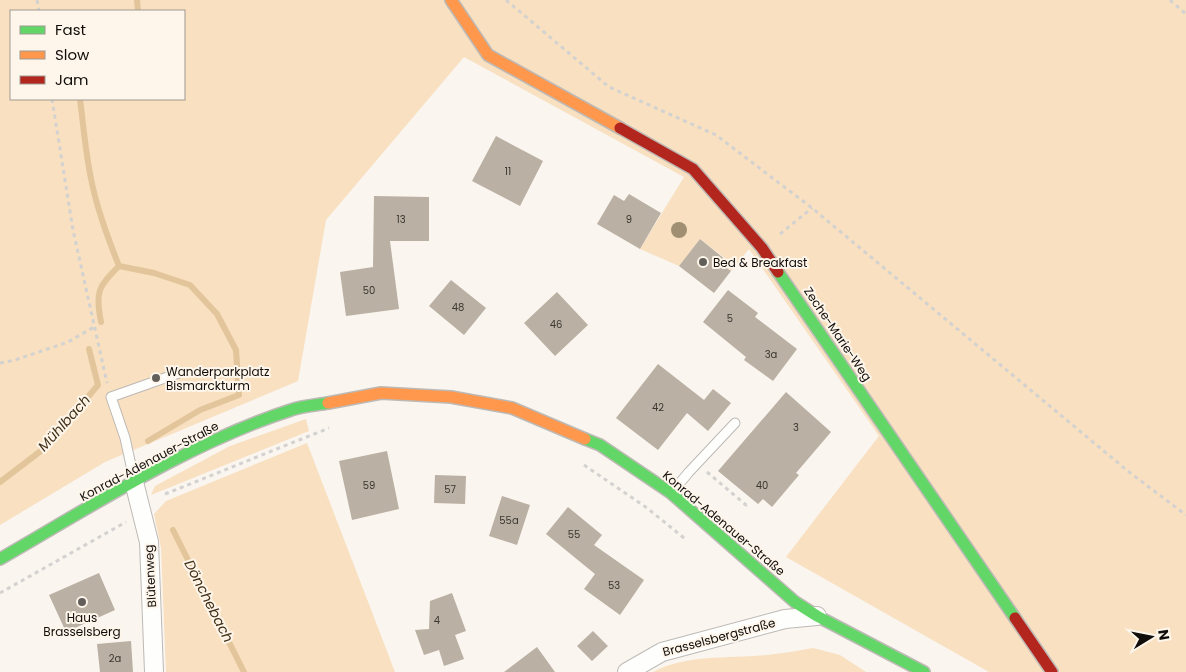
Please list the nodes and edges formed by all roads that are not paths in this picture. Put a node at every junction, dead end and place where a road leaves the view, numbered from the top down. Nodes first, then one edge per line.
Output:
1 (451, 0) edge
2 (179, 373) dead end
3 (735, 423) dead end
4 (134, 482) junction
5 (672, 494) junction
6 (0, 559) edge
7 (817, 616) junction
8 (154, 672) edge
9 (627, 672) edge
10 (924, 672) edge
11 (1052, 672) edge

1 - 11 main road, Zeche-Marie-Weg
2 - 4 lane
3 - 5 lane
4 - 5 main road, Konrad-Adenauer-Straße
4 - 6 main road, Konrad-Adenauer-Straße
4 - 8 street, Blütenweg
5 - 7 main road, Konrad-Adenauer-Straße
7 - 9 street, Brasselsbergstraße
7 - 10 main road, Konrad-Adenauer-Straße

